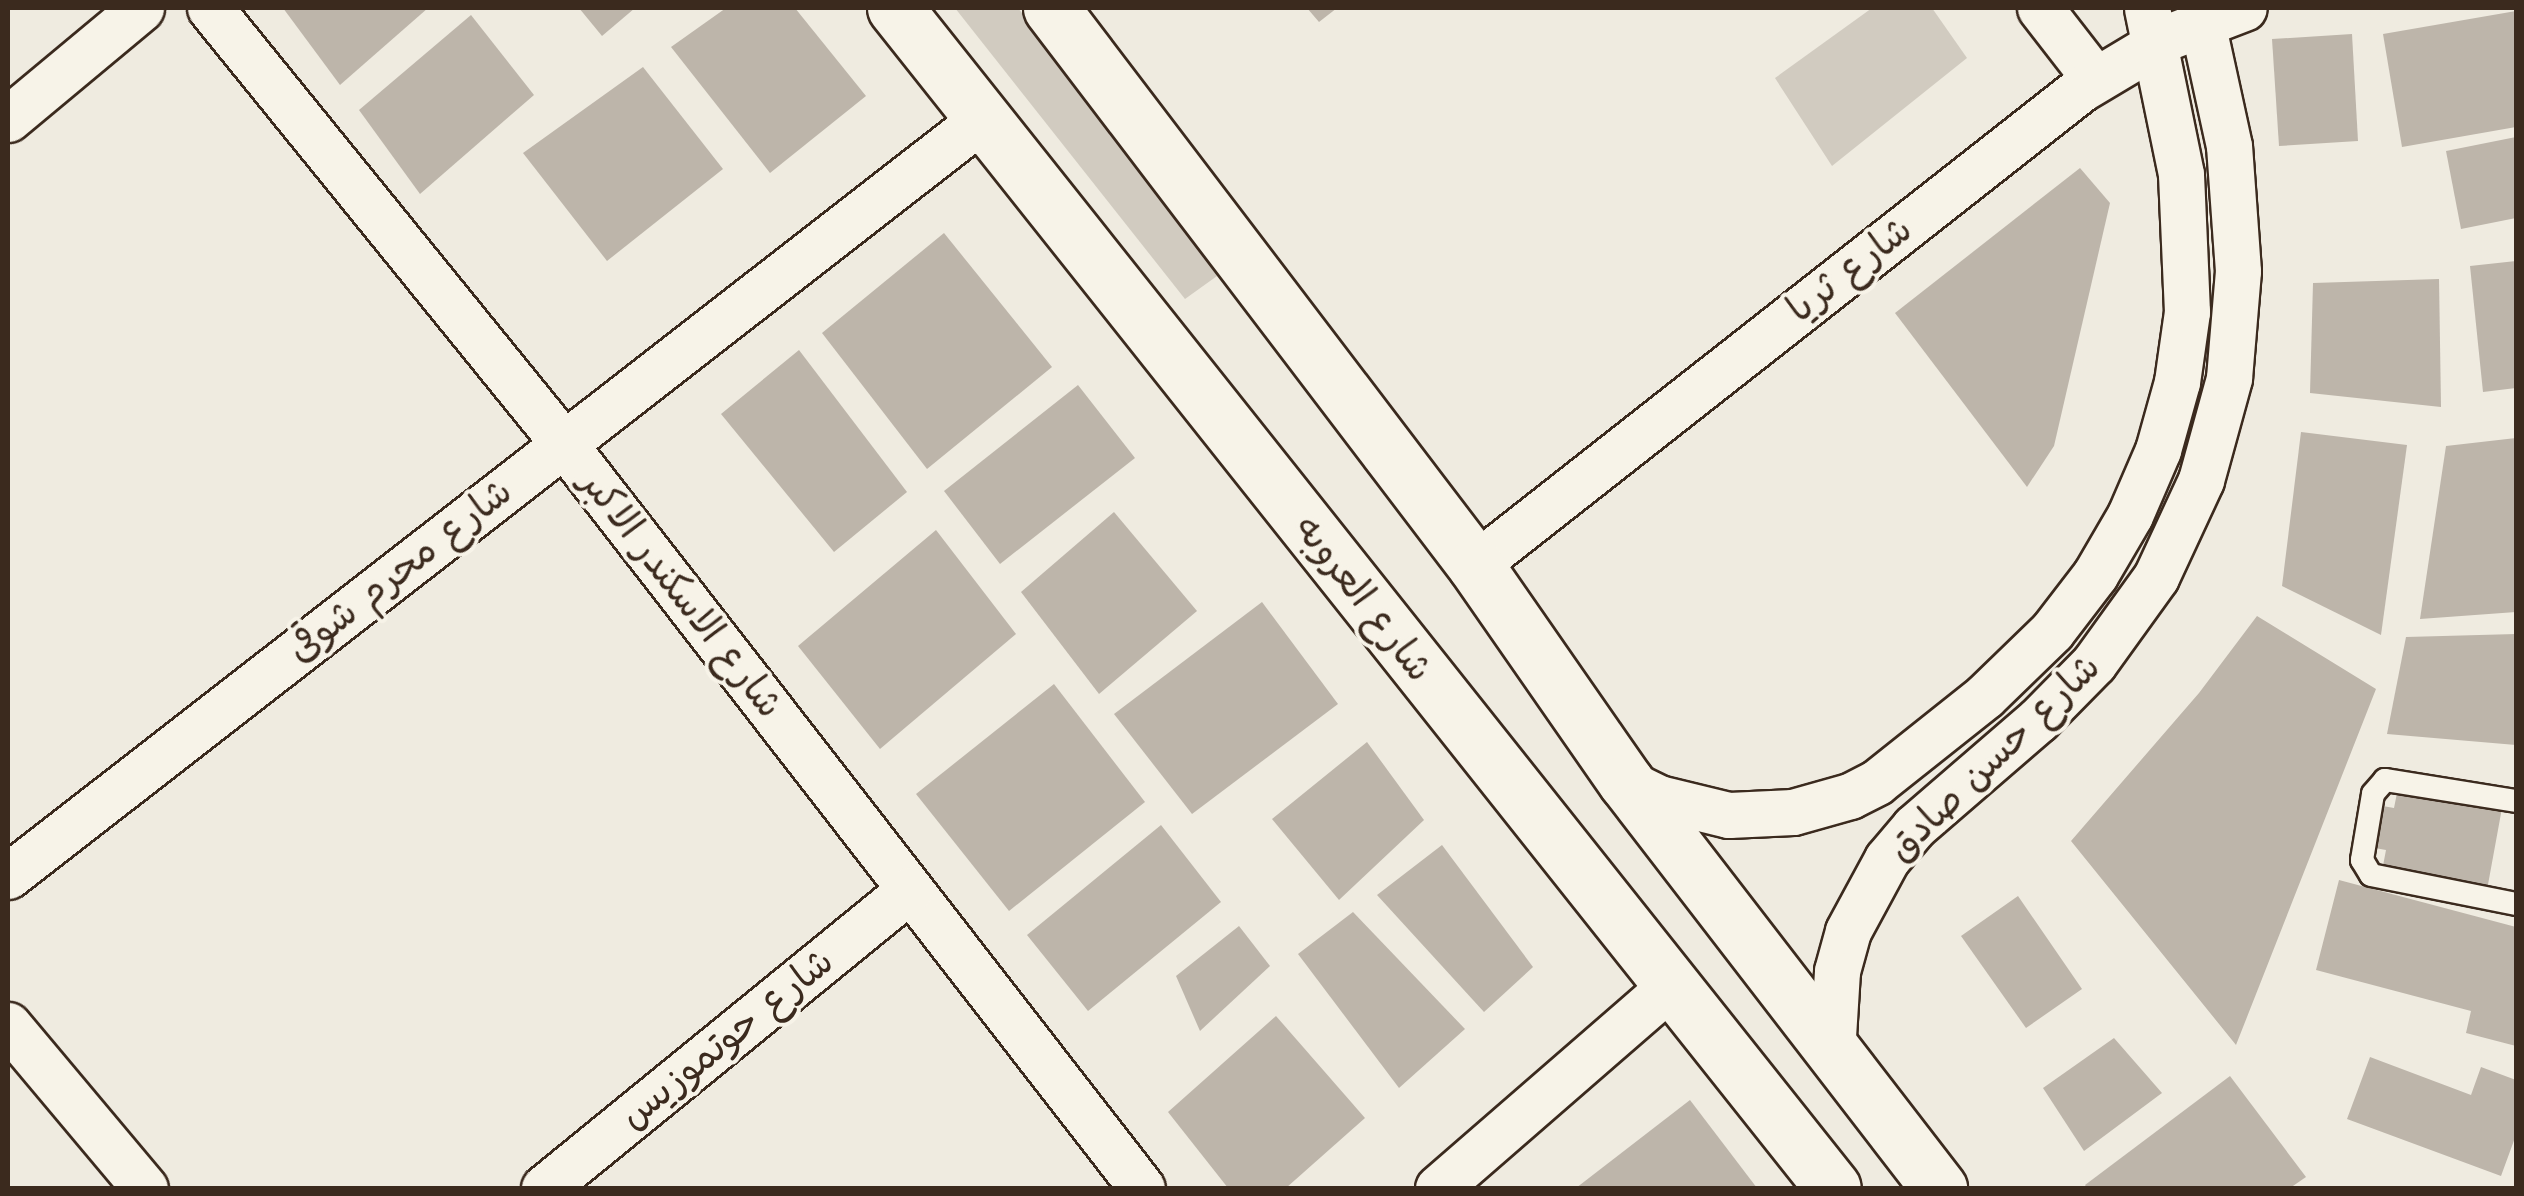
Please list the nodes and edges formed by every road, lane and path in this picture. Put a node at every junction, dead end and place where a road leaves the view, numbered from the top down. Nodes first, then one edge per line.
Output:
1 (141, 8) edge
2 (210, 8) edge
3 (896, 8) edge
4 (1051, 8) edge
5 (2040, 8) edge
6 (2244, 8) edge
7 (2201, 15) edge
8 (2152, 25) edge
9 (2095, 79) junction
10 (8, 119) edge
11 (982, 119) junction
12 (564, 444) junction
13 (1475, 565) junction
14 (1626, 782) junction
15 (2516, 801) edge
16 (8, 876) edge
17 (910, 890) junction
18 (2516, 904) edge
19 (1670, 986) junction
20 (8, 1025) edge
21 (1832, 1052) junction
22 (145, 1188) edge
23 (544, 1188) edge
24 (1142, 1188) edge
25 (1438, 1188) edge
26 (1833, 1188) edge
27 (1939, 1188) edge

1 - 10 street
2 - 12 street, شارع الاسكندر الاكبر
3 - 11 highway, شارع العروبه
4 - 13 highway
5 - 9 street
6 - 7 street, شارع ثريا
7 - 8 street, شارع ثريا
7 - 21 street, شارع حسن صادق
8 - 9 street, شارع ثريا
8 - 14 street, شارع حسن صادق
9 - 13 street, شارع ثريا
11 - 12 street, شارع محرم شوقى
11 - 19 highway, شارع العروبه
12 - 16 street, شارع محرم شوقى
12 - 17 street, شارع الاسكندر الاكبر
13 - 14 highway
14 - 21 highway
15 - 18 lane
17 - 23 street, شارع حوتموزيس
17 - 24 street, شارع الاسكندر الاكبر
19 - 25 street
19 - 26 highway, شارع العروبه
20 - 22 street
21 - 27 highway

